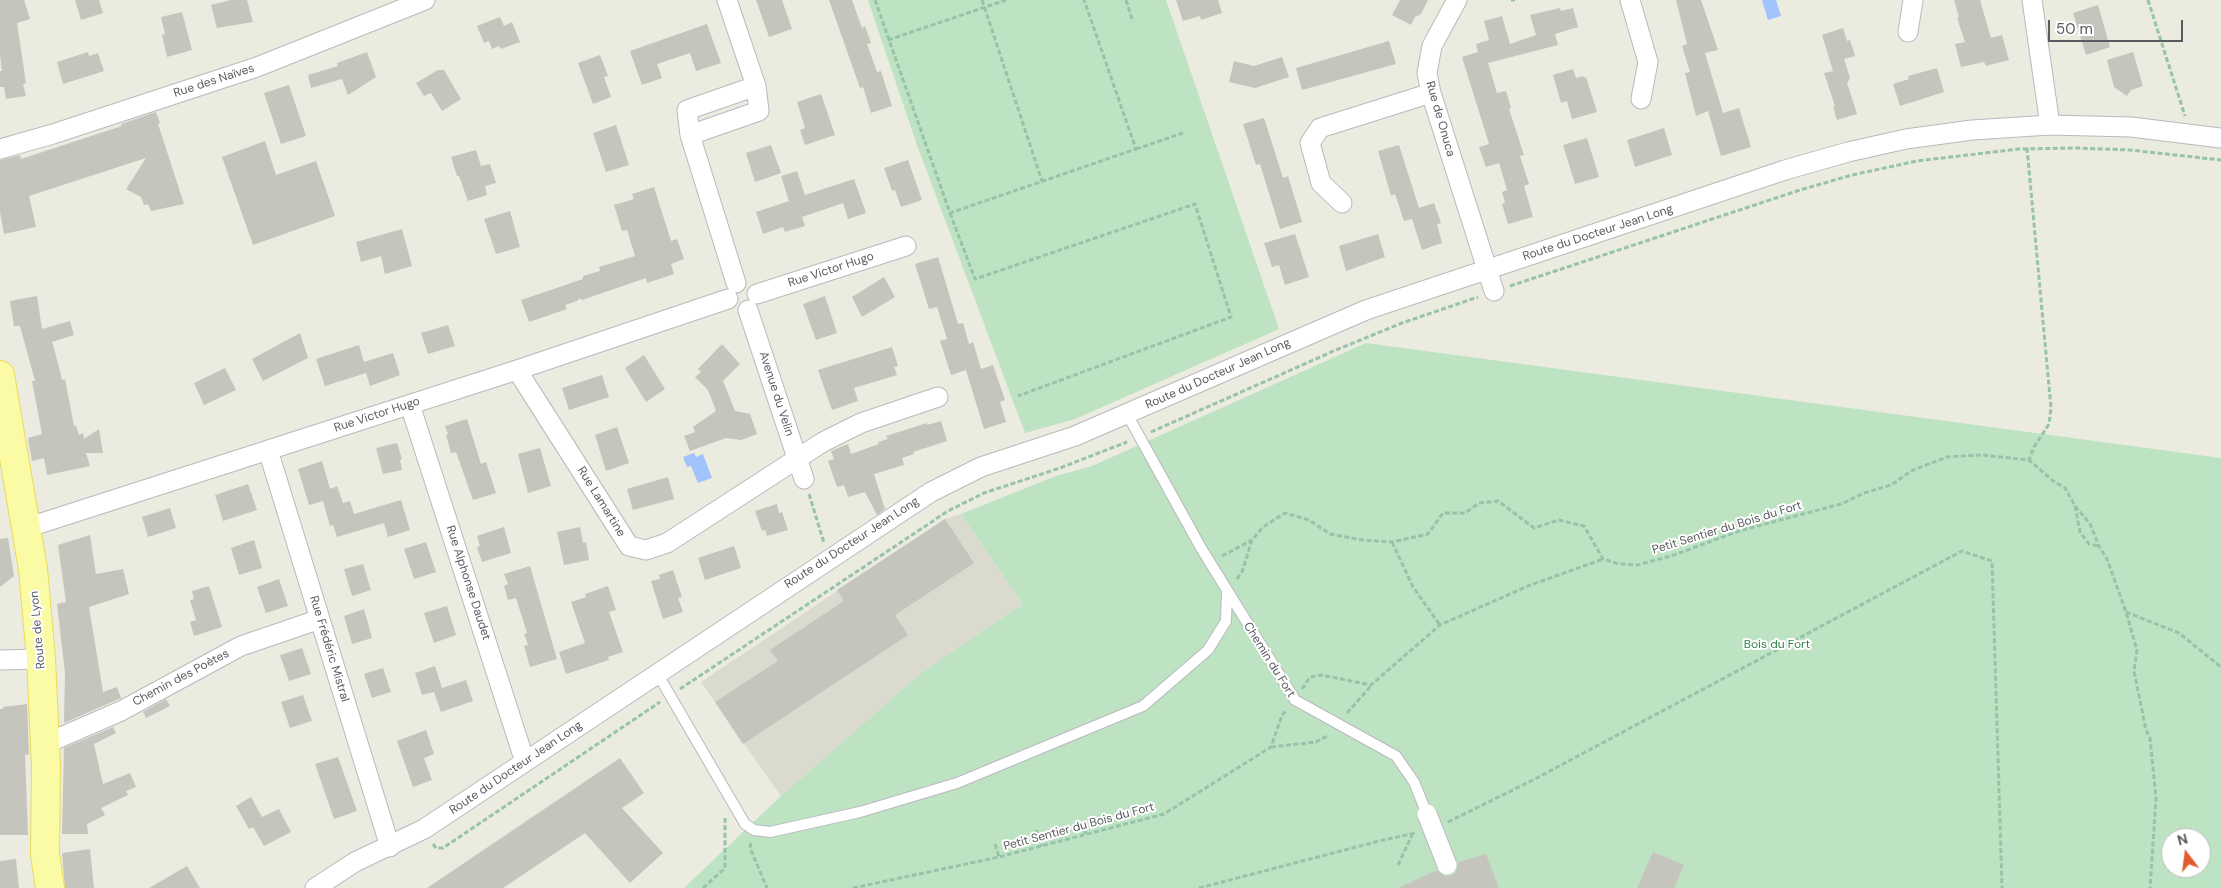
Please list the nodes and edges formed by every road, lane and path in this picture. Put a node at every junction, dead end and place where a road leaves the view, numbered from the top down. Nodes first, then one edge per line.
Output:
1 (425, 0) edge
2 (727, 0) edge
3 (875, 0) edge
4 (982, 0) edge
5 (1006, 0) edge
6 (1084, 0) edge
7 (1126, 0) edge
8 (1457, 0) edge
9 (1511, 0) edge
10 (1515, 0) edge
11 (1630, 0) edge
12 (1913, 0) edge
13 (2032, 0) edge
14 (2148, 0) edge
15 (985, 7) junction
16 (1133, 22) dead end
17 (1908, 32) dead end
18 (888, 40) junction
19 (1430, 93) junction
20 (1642, 99) dead end
21 (2050, 125) junction
22 (1183, 133) dead end
23 (2187, 133) junction
24 (2221, 138) edge
25 (2027, 148) junction
26 (0, 149) edge
27 (1136, 149) junction
28 (2221, 160) edge
29 (1042, 181) junction
30 (1342, 203) dead end
31 (950, 213) junction
32 (906, 246) dead end
33 (1486, 270) junction
34 (736, 283) junction
35 (1494, 291) junction
36 (728, 299) junction
37 (752, 302) junction
38 (517, 370) junction
39 (0, 375) edge
40 (1018, 396) dead end
41 (938, 397) dead end
42 (410, 404) junction
43 (1127, 414) junction
44 (1140, 437) junction
45 (268, 450) junction
46 (797, 460) junction
47 (2029, 460) junction
48 (804, 479) joint
49 (2075, 506) junction
50 (26, 528) junction
51 (1252, 540) junction
52 (1392, 542) junction
53 (2098, 546) junction
54 (831, 557) junction
55 (1603, 559) junction
56 (1209, 562) junction
57 (846, 578) junction
58 (1227, 592) junction
59 (2126, 612) junction
60 (320, 619) junction
61 (1440, 625) junction
62 (42, 659) junction
63 (0, 660) edge
64 (2221, 667) edge
65 (658, 673) junction
66 (1371, 685) junction
67 (671, 695) junction
68 (1294, 700) junction
69 (1350, 708) dead end
70 (1330, 735) dead end
71 (45, 744) junction
72 (1271, 747) junction
73 (525, 762) junction
74 (732, 806) junction
75 (1427, 814) joint
76 (1082, 822) dead end
77 (1444, 823) dead end
78 (424, 829) junction
79 (754, 830) junction
80 (1036, 830) dead end
81 (1420, 832) dead end
82 (1086, 834) junction
83 (1412, 834) junction
84 (995, 844) dead end
85 (1042, 846) junction
86 (390, 847) junction
87 (999, 858) junction
88 (1398, 865) dead end
89 (1447, 865) dead end
90 (50, 888) edge
91 (315, 888) edge
92 (703, 888) edge
93 (767, 888) edge
94 (853, 888) edge
95 (1199, 888) edge
96 (2002, 888) edge
97 (2150, 888) edge

1 - 26 street, Rue des Naïves
2 - 34 street
3 - 18 path
4 - 15 path
5 - 15 path
6 - 27 path
7 - 16 path
8 - 19 street, Rue de Onuca
9 - 10 path
11 - 20 street
12 - 17 street
13 - 21 street
14 - 23 path
15 - 18 path
15 - 29 path
18 - 31 path
19 - 30 street
19 - 33 street, Rue de Onuca
21 - 23 street, Route du Docteur Jean Long
21 - 33 street, Route du Docteur Jean Long
22 - 27 path
23 - 24 street, Route du Docteur Jean Long
25 - 28 path
25 - 35 path
25 - 47 path
27 - 29 path
29 - 31 path
31 - 40 path
32 - 37 street, Rue Victor Hugo
33 - 35 street, Rue de Onuca
33 - 43 street, Route du Docteur Jean Long
34 - 36 street
34 - 37 street
35 - 44 path
36 - 37 street
36 - 38 street, Rue Victor Hugo
37 - 46 street, Avenue du Velin
38 - 42 street, Rue Victor Hugo
38 - 46 street, Rue Lamartine
39 - 50 main road, Route de Lyon
41 - 46 street, Rue Lamartine
42 - 45 street, Rue Victor Hugo
42 - 73 street, Rue Alphonse Daudet
43 - 44 lane, Chemin du Fort
43 - 54 street, Route du Docteur Jean Long
44 - 56 lane, Chemin du Fort
44 - 57 path
45 - 50 street, Rue Victor Hugo
45 - 60 street, Rue Frédéric Mistral
46 - 48 street, Avenue du Velin
47 - 49 path
47 - 55 path, Petit Sentier du Bois du Fort
48 - 54 path
49 - 53 path
49 - 53 path
50 - 62 main road, Route de Lyon
51 - 52 path
51 - 56 path
51 - 58 path
52 - 55 path
52 - 61 path
53 - 59 path
54 - 57 path
54 - 65 street, Route du Docteur Jean Long
55 - 61 path
56 - 58 lane, Chemin du Fort
57 - 67 path
58 - 68 lane, Chemin du Fort
58 - 79 lane
59 - 64 path
59 - 97 path
60 - 71 street, Chemin des Poètes
60 - 86 street, Rue Frédéric Mistral
61 - 66 path
62 - 63 street
62 - 71 main road, Route de Lyon
65 - 67 lane
65 - 73 street, Route du Docteur Jean Long
66 - 68 path
66 - 69 path
67 - 74 lane
67 - 78 path
68 - 72 path
68 - 75 lane, Chemin du Fort
70 - 72 path
71 - 90 main road, Route de Lyon
72 - 82 path, Petit Sentier du Bois du Fort
73 - 78 street, Route du Docteur Jean Long
74 - 79 lane
74 - 92 path
75 - 89 street, Chemin du Fort, bridge
76 - 82 path
77 - 96 path
78 - 86 street, Route du Docteur Jean Long
79 - 93 path
80 - 85 path
81 - 83 path
82 - 85 path, Petit Sentier du Bois du Fort
83 - 88 path
83 - 95 path
84 - 87 path
85 - 87 path, Petit Sentier du Bois du Fort
86 - 91 street, Route du Docteur Jean Long
87 - 94 path, Petit Sentier du Bois du Fort

